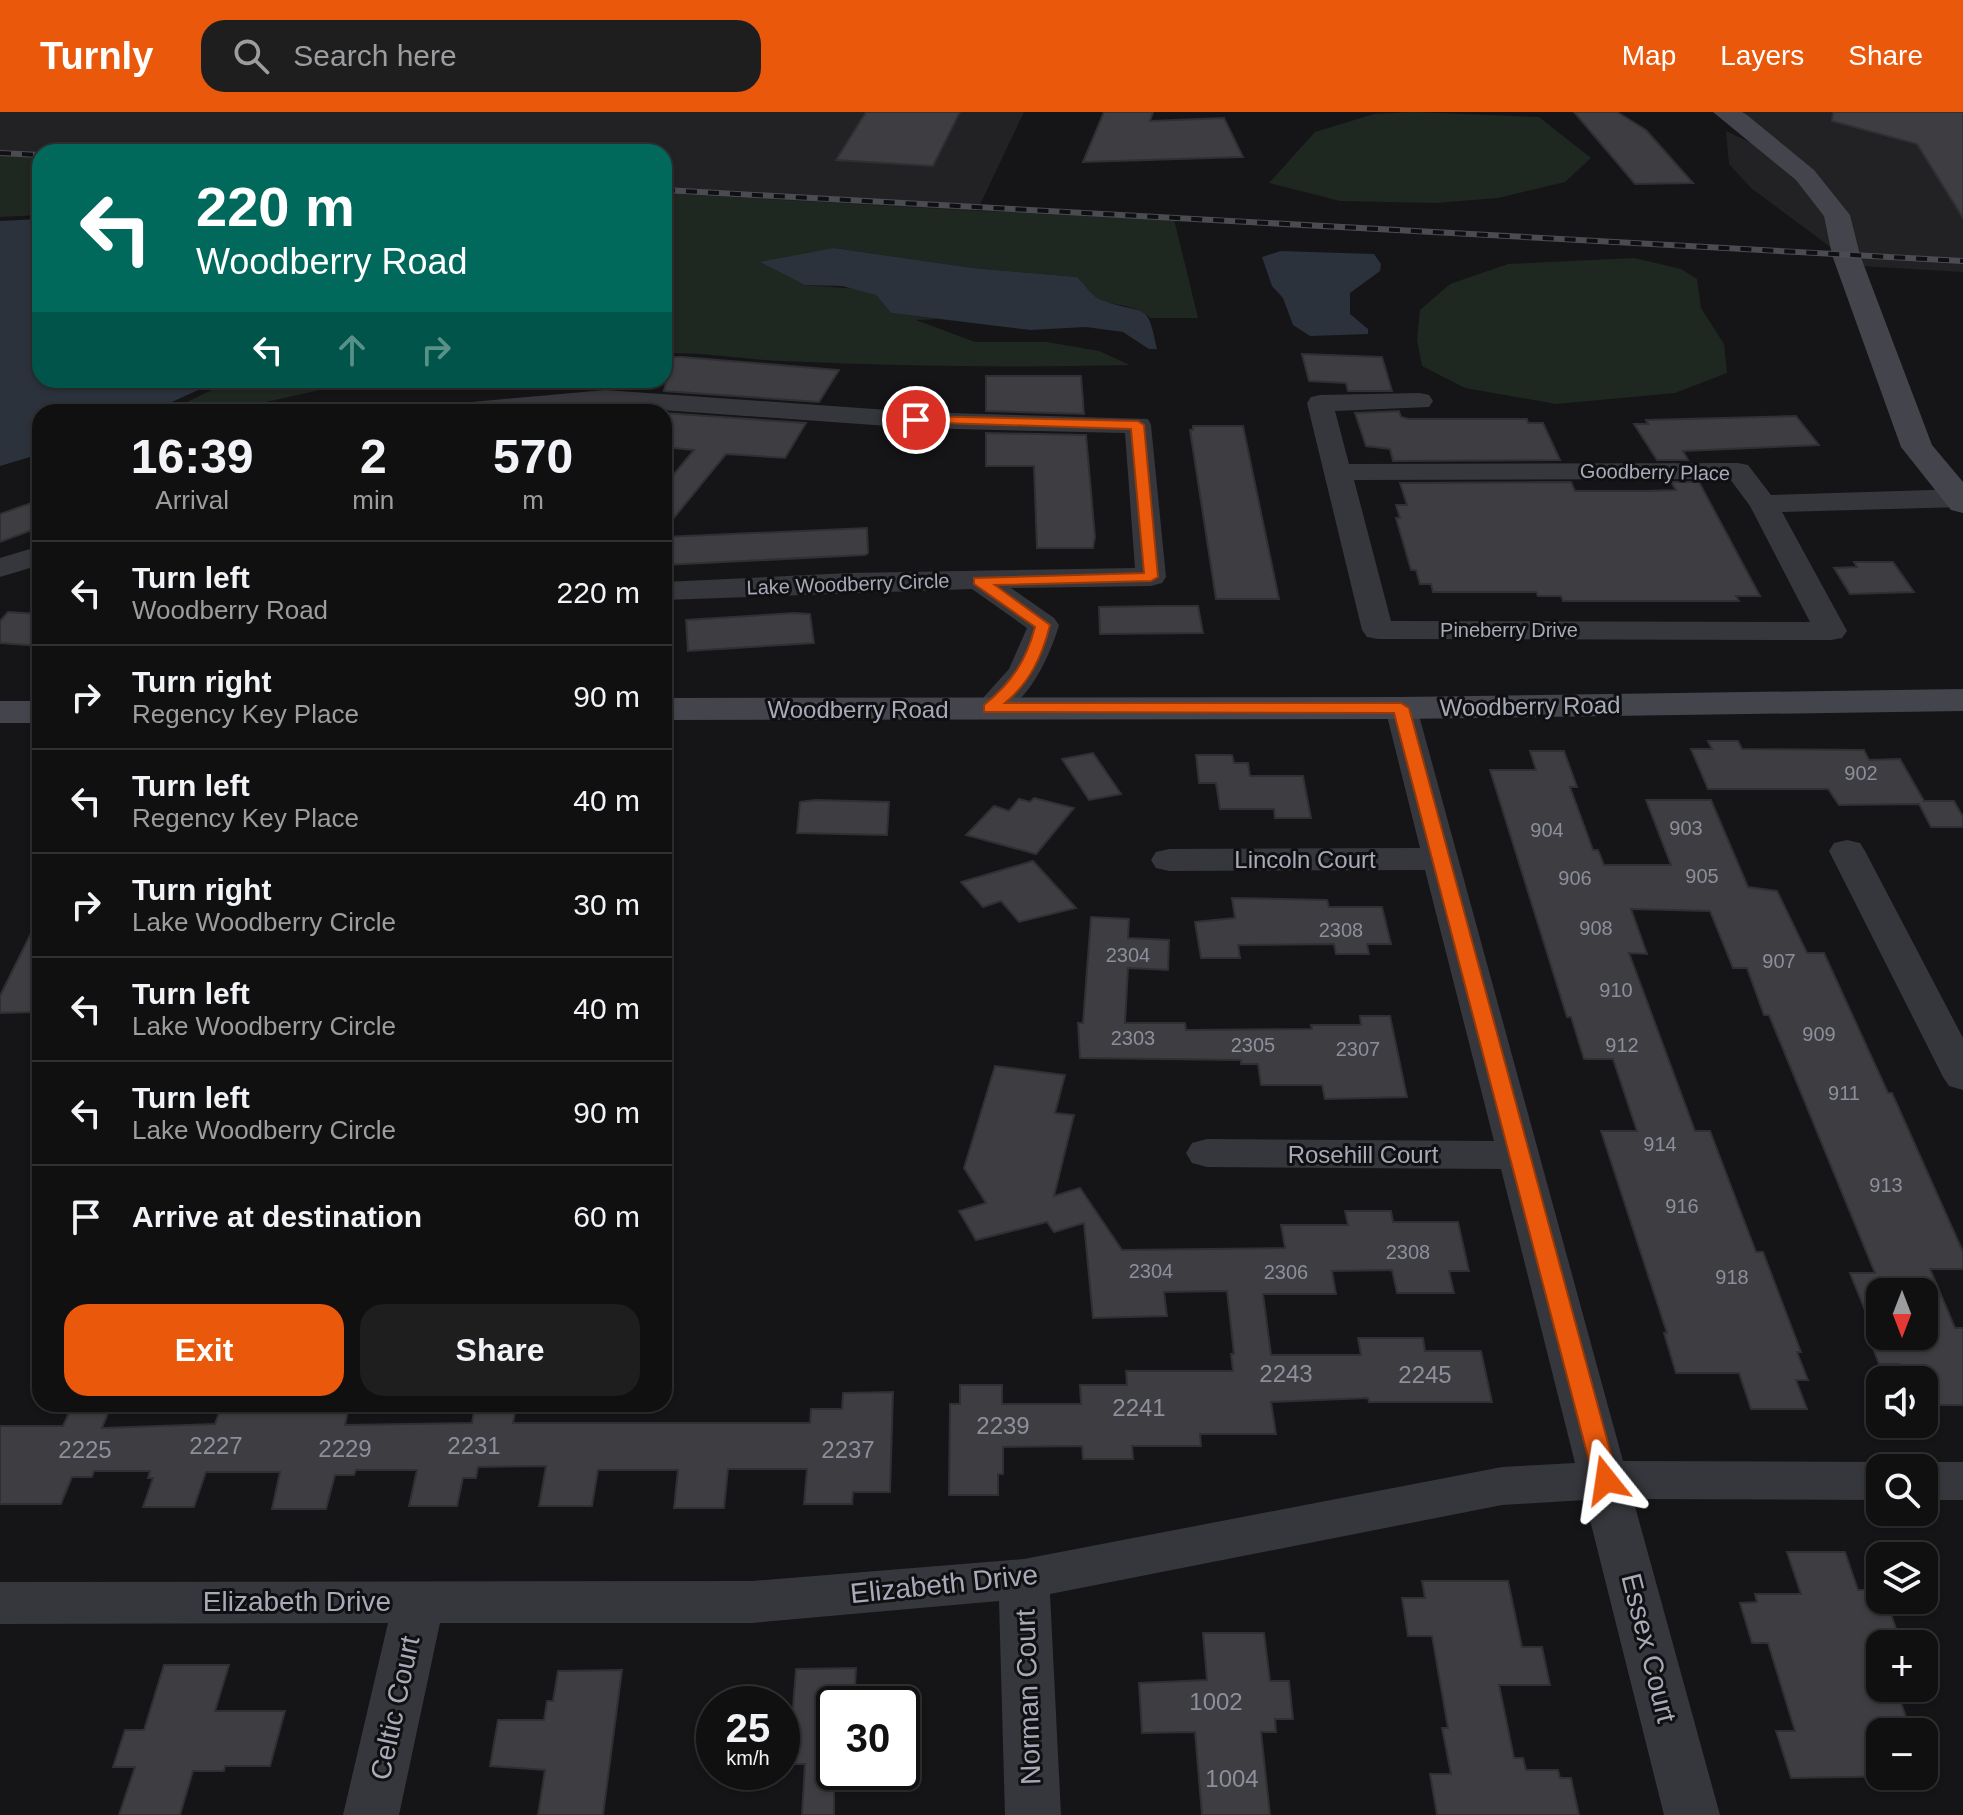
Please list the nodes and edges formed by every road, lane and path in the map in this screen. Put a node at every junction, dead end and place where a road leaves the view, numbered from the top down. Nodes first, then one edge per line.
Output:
1 (1703, 112) edge
2 (1725, 112) edge
3 (1765, 144) junction
4 (1420, 401) dead end
5 (539, 404) edge
6 (1337, 472) junction
7 (1961, 500) edge
8 (1763, 504) junction
9 (32, 558) edge
10 (0, 568) edge
11 (980, 581) junction
12 (672, 591) edge
13 (1963, 700) edge
14 (990, 708) junction
15 (1401, 708) junction
16 (672, 709) edge
17 (0, 712) edge
18 (32, 712) edge
19 (1847, 851) dead end
20 (1441, 859) junction
21 (1169, 860) dead end
22 (1963, 1077) edge
23 (1207, 1153) dead end
24 (1519, 1155) junction
25 (1606, 1480) junction
26 (1866, 1481) edge
27 (1938, 1481) edge
28 (1963, 1481) edge
29 (1024, 1579) junction
30 (419, 1601) junction
31 (0, 1603) edge
32 (371, 1815) edge
33 (1033, 1815) edge
34 (1692, 1815) edge

1 - 3 street
2 - 3 street
3 - 7 street
4 - 6 street, Pineberry Drive
5 - 11 street, Lake Woodberry Circle
6 - 8 street, Goodberry Place
6 - 8 street, Pineberry Drive
7 - 8 street
9 - 10 street
11 - 12 street, Lake Woodberry Circle
11 - 14 street
13 - 15 street, Woodberry Road
14 - 15 street, Woodberry Road
14 - 16 street, Woodberry Road
15 - 20 street, Essex Court
17 - 18 street
19 - 22 street
20 - 21 street, Lincoln Court
20 - 24 street, Essex Court
23 - 24 street, Rosehill Court
24 - 25 street, Essex Court
25 - 26 street, Elizabeth Drive
25 - 29 street, Elizabeth Drive
25 - 34 street, Essex Court
27 - 28 street
29 - 30 street, Elizabeth Drive
29 - 33 street, Norman Court
30 - 31 street, Elizabeth Drive
30 - 32 street, Celtic Court

